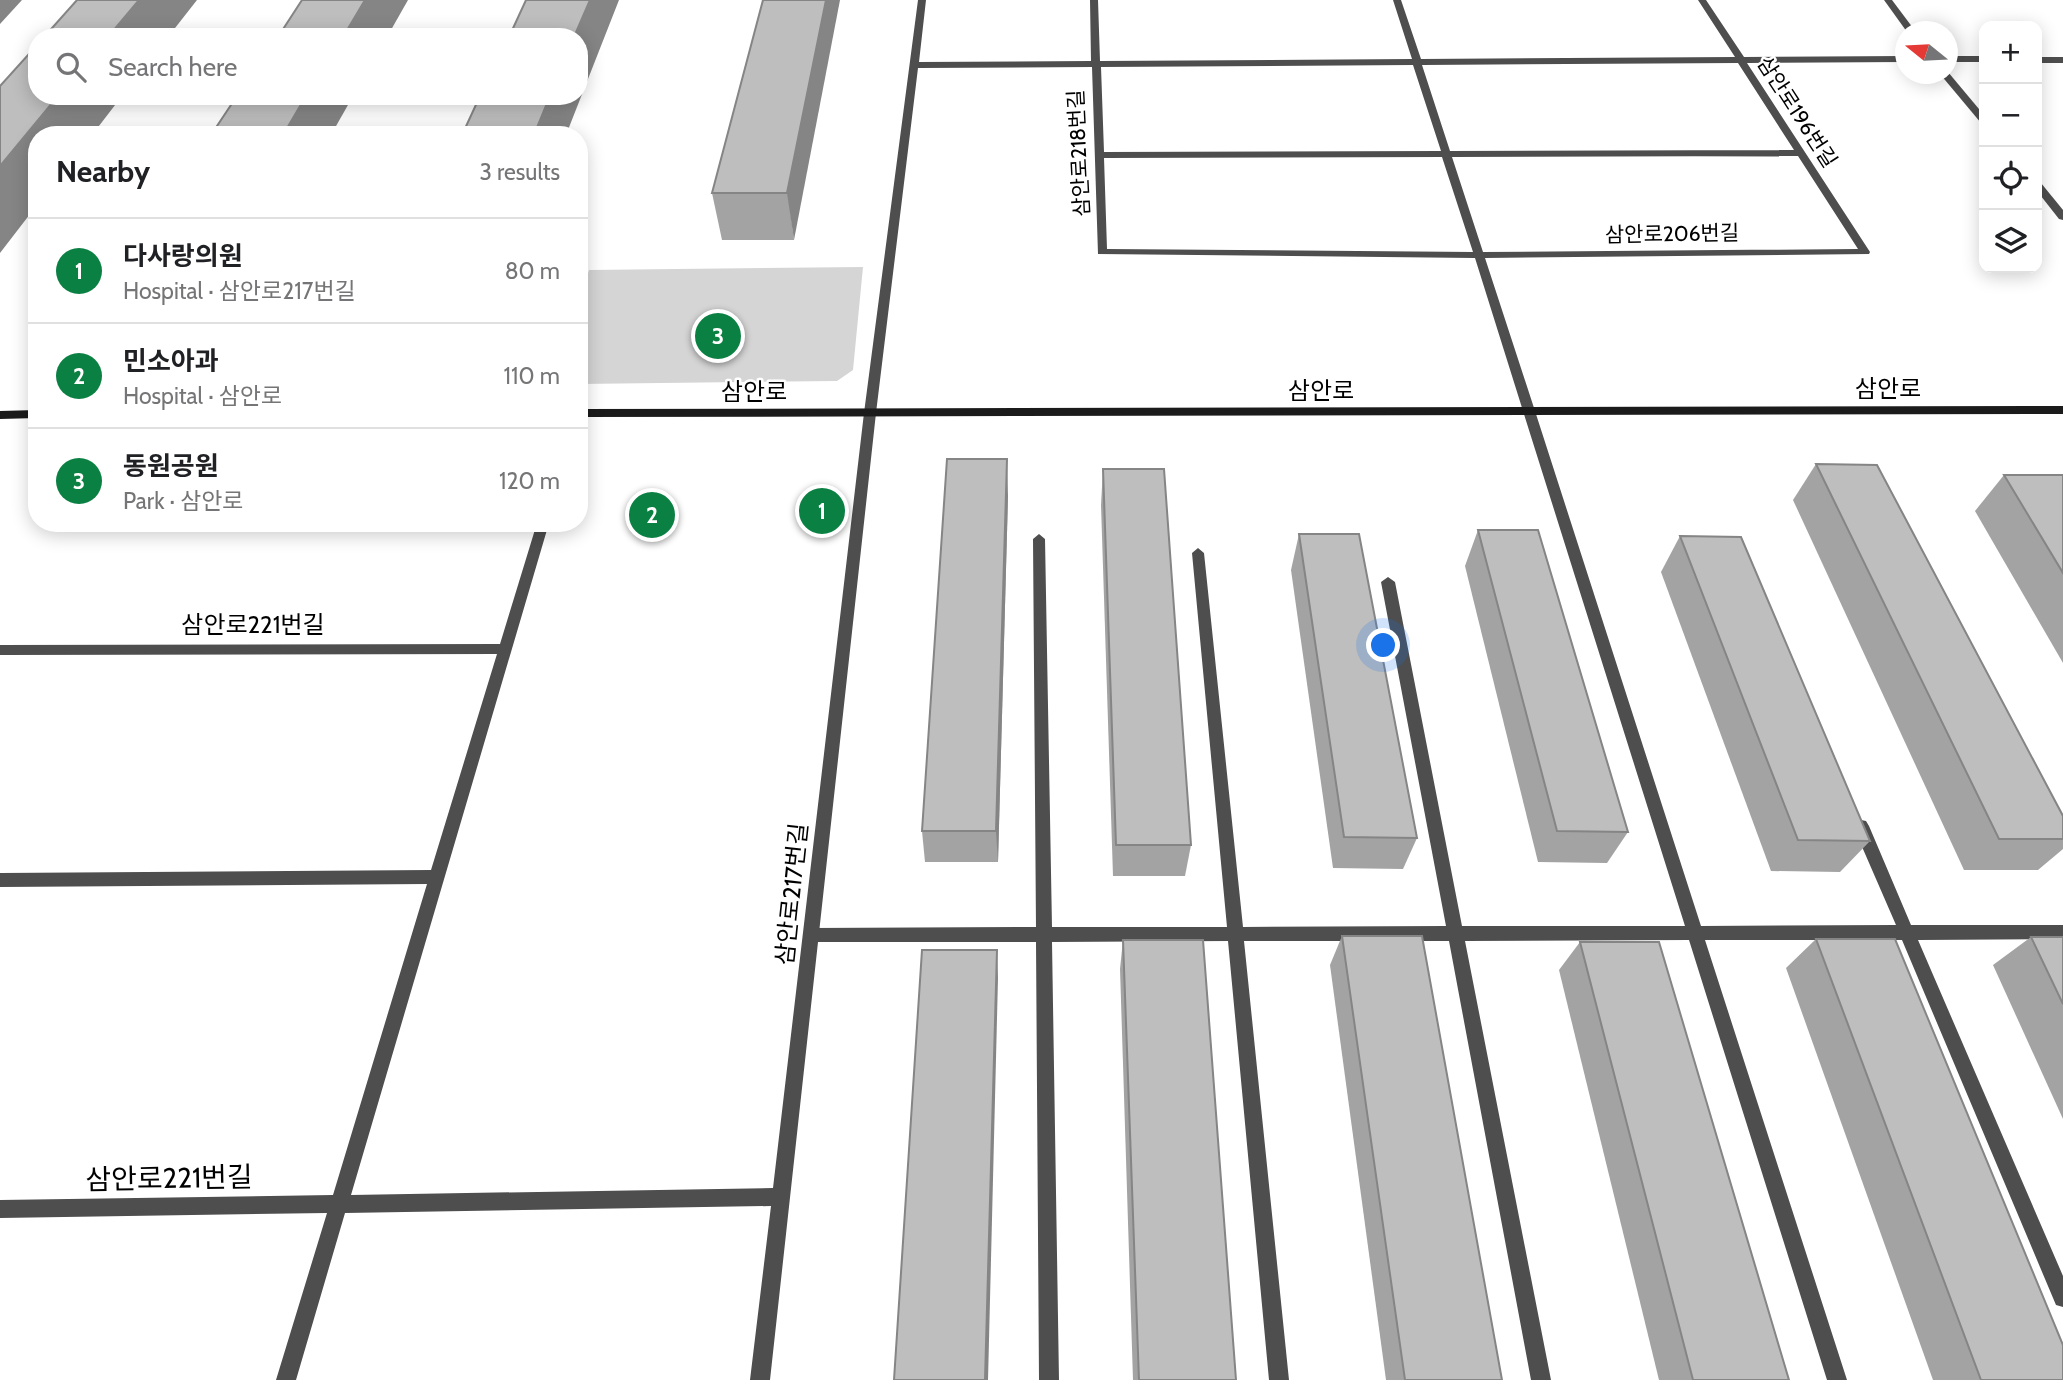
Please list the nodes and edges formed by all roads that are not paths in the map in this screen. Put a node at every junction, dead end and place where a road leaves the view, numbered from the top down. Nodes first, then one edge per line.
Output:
1 (922, 0) edge
2 (1094, 0) edge
3 (1397, 0) edge
4 (1702, 0) edge
5 (1888, 0) edge
6 (1904, 21) edge
7 (1895, 59) edge
8 (1958, 59) edge
9 (1979, 59) edge
10 (1740, 60) junction
11 (2042, 60) edge
12 (2063, 60) edge
13 (1417, 61) junction
14 (1094, 64) junction
15 (913, 65) junction
16 (1953, 84) edge
17 (1979, 115) edge
18 (1446, 152) junction
19 (1801, 153) junction
20 (1099, 155) junction
21 (2042, 191) edge
22 (2063, 218) edge
23 (1102, 252) joint
24 (1865, 252) joint
25 (1479, 255) junction
26 (2063, 410) edge
27 (1529, 411) junction
28 (870, 412) junction
29 (588, 413) edge
30 (0, 415) edge
31 (28, 415) edge
32 (540, 532) edge
33 (1039, 538) dead end
34 (1198, 554) dead end
35 (1388, 582) dead end
36 (506, 649) junction
37 (0, 650) edge
38 (1853, 806) edge
39 (437, 877) junction
40 (0, 880) edge
41 (1906, 932) junction
42 (2063, 932) edge
43 (1455, 933) junction
44 (1695, 933) junction
45 (1235, 934) junction
46 (811, 935) junction
47 (1044, 935) junction
48 (781, 1197) junction
49 (338, 1204) junction
50 (0, 1209) edge
51 (2063, 1298) edge
52 (286, 1380) edge
53 (761, 1380) edge
54 (1049, 1380) edge
55 (1279, 1380) edge
56 (1541, 1380) edge
57 (1837, 1380) edge

1 - 15 street
2 - 14 street
3 - 13 street
4 - 10 street
5 - 6 street
7 - 10 street, 삼안로196번길
8 - 9 street
10 - 13 street
10 - 19 street, 삼안로196번길
11 - 12 street
13 - 14 street
13 - 18 street
14 - 15 street, 삼안로218번길
14 - 20 street, 삼안로218번길
15 - 28 street
16 - 17 street
18 - 19 street
18 - 20 street
18 - 25 street
19 - 24 street, 삼안로196번길
20 - 23 street, 삼안로218번길
21 - 22 street
23 - 25 street, 삼안로206번길
24 - 25 street, 삼안로206번길
25 - 27 street
26 - 27 main road, 삼안로
27 - 28 main road, 삼안로
27 - 44 street
28 - 29 main road, 삼안로
28 - 46 street, 삼안로217번길
30 - 31 main road
32 - 36 street
33 - 47 street
34 - 45 street
35 - 43 street
36 - 37 street, 삼안로221번길
36 - 39 street
38 - 41 street
39 - 40 street
39 - 49 street
41 - 42 street
41 - 44 street
41 - 51 street
43 - 44 street
43 - 45 street
43 - 56 street
44 - 57 street
45 - 47 street
45 - 55 street
46 - 47 street
46 - 48 street, 삼안로217번길
47 - 54 street
48 - 49 street, 삼안로221번길
48 - 53 street, 삼안로217번길
49 - 50 street, 삼안로221번길
49 - 52 street

